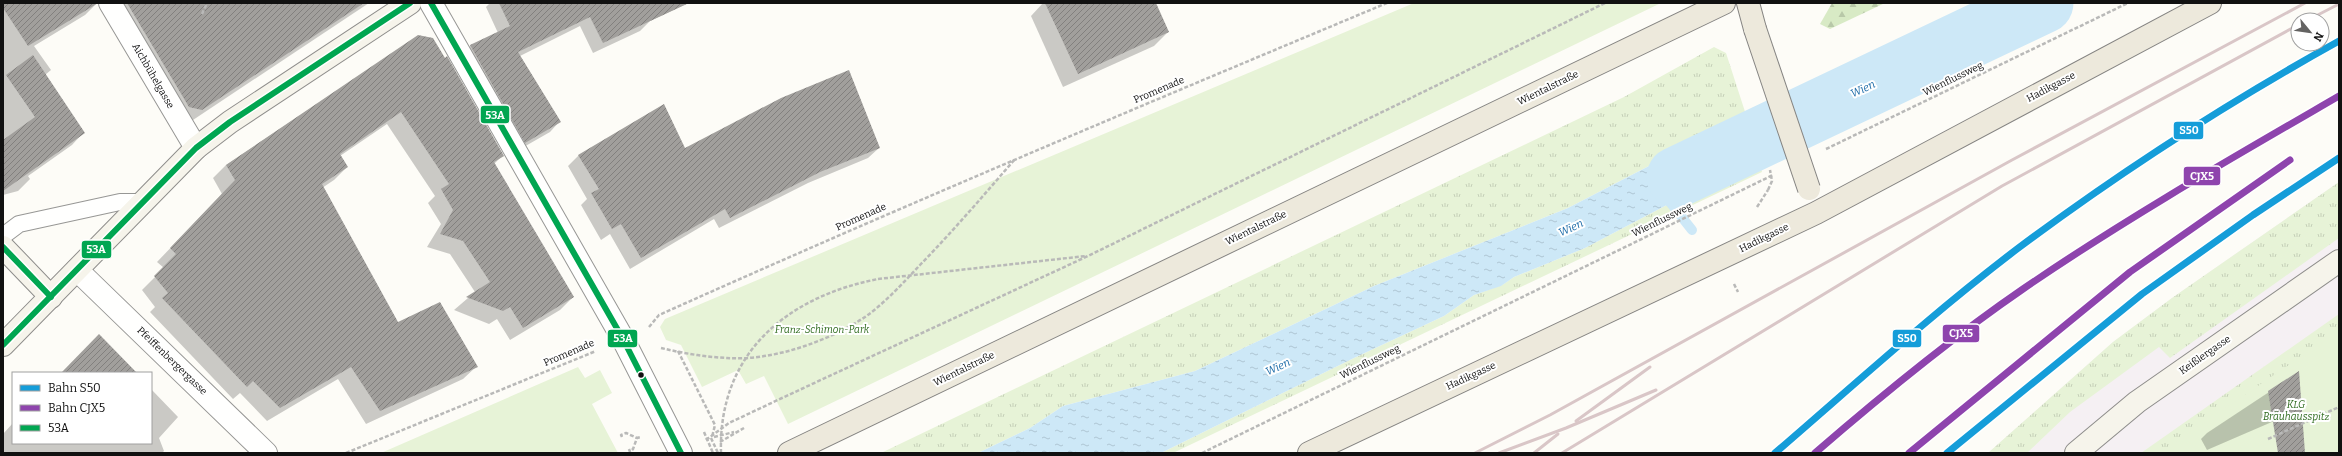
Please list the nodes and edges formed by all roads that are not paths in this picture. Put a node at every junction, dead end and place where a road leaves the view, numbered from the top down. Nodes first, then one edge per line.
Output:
1 (110, 3) edge
2 (410, 3) edge
3 (431, 3) edge
4 (1724, 3) edge
5 (1748, 3) edge
6 (2210, 3) edge
7 (196, 148) junction
8 (141, 202) junction
9 (1816, 213) junction
10 (3, 236) edge
11 (3, 247) edge
12 (2339, 261) edge
13 (77, 270) junction
14 (51, 297) junction
15 (3, 345) edge
16 (266, 453) edge
17 (681, 453) edge
18 (789, 453) edge
19 (1309, 453) edge
20 (2076, 453) edge

1 - 7 street, Aichbühelgasse
2 - 7 street
3 - 17 street
4 - 18 main road, Wientalstraße
5 - 9 main road, bridge
6 - 9 main road, Hadikgasse
7 - 8 street
8 - 10 lane
8 - 13 street
9 - 19 main road, Hadikgasse
11 - 14 street
12 - 20 street, Keißlergasse
13 - 14 street
13 - 16 street, Pfeiffenbergergasse
14 - 15 street

